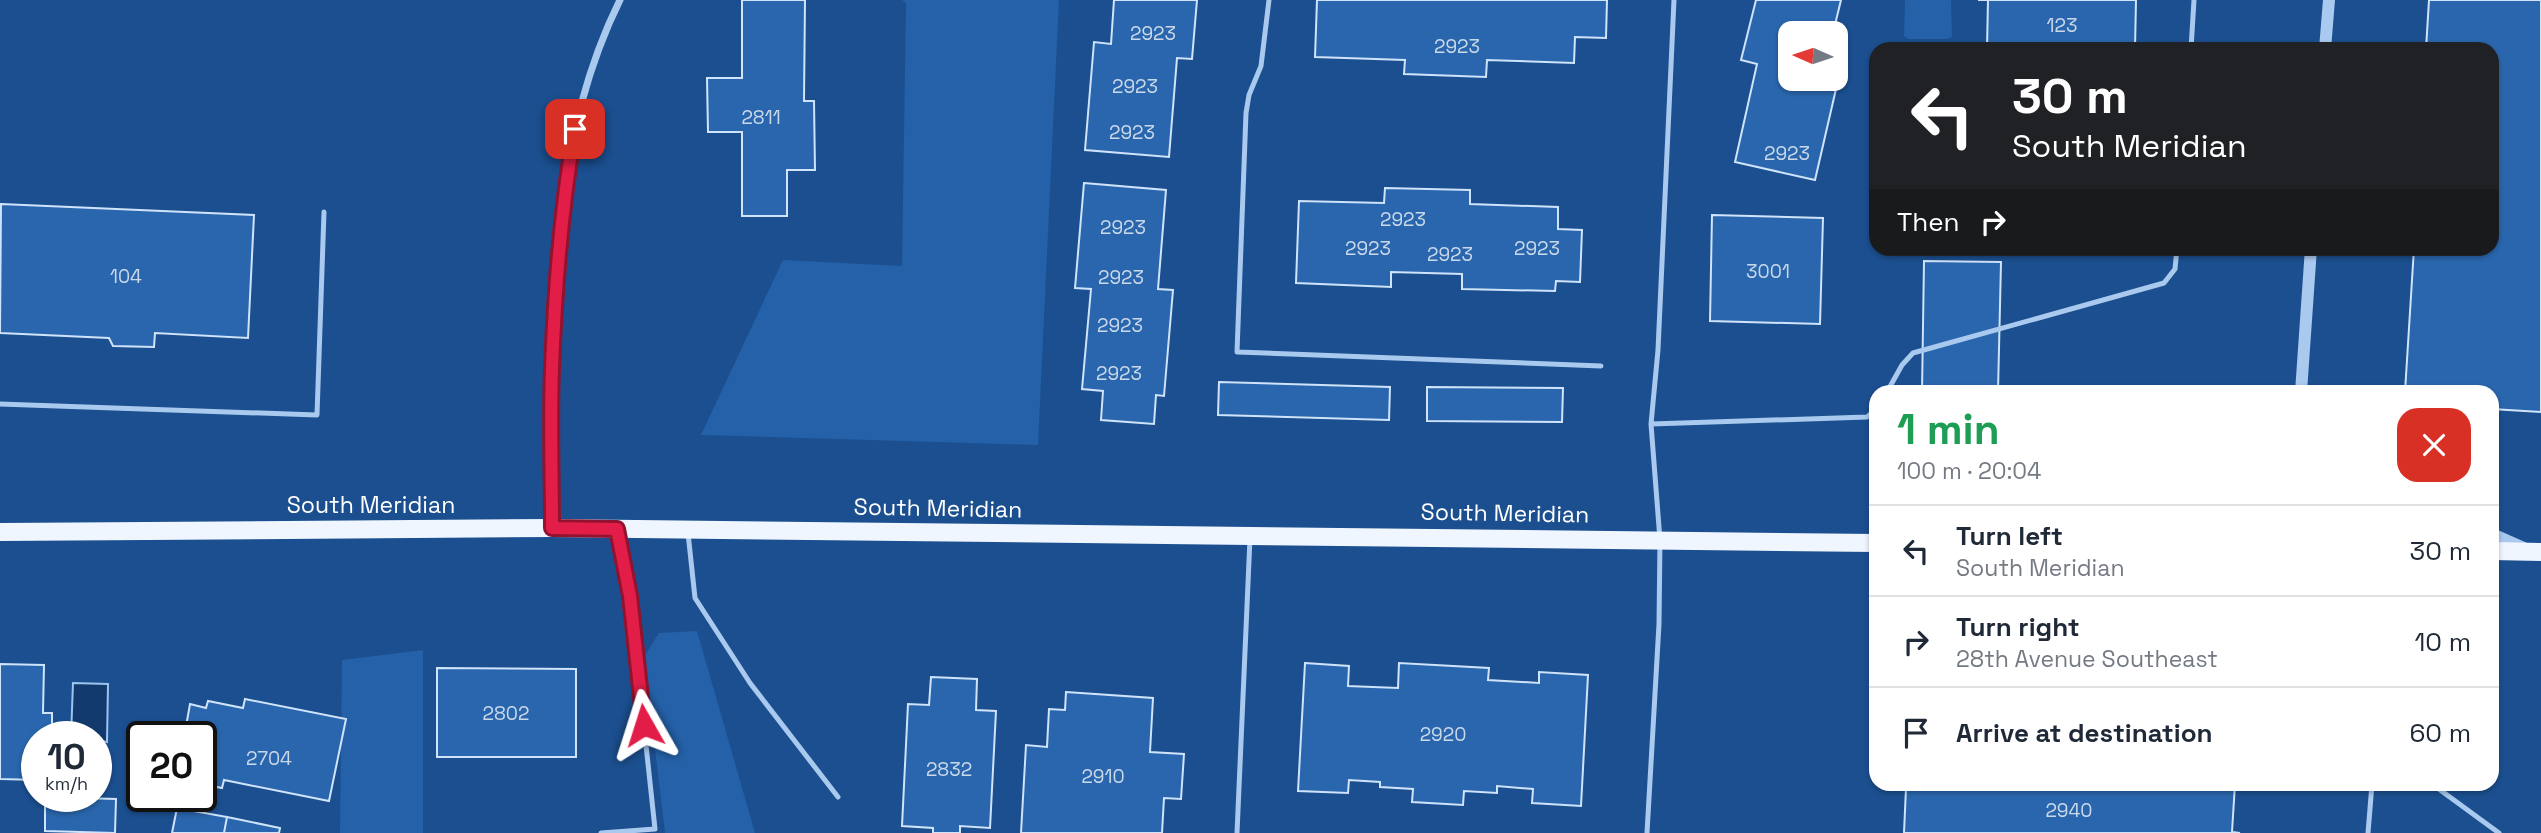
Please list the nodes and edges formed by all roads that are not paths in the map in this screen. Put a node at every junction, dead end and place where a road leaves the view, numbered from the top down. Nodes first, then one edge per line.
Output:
1 (620, 0) edge
2 (1269, 0) edge
3 (1674, 0) edge
4 (2194, 0) edge
5 (2329, 0) edge
6 (2191, 42) edge
7 (2326, 42) edge
8 (324, 212) dead end
9 (2176, 256) edge
10 (2310, 256) edge
11 (2303, 363) junction
12 (1601, 366) dead end
13 (1891, 385) edge
14 (2301, 385) edge
15 (2309, 385) edge
16 (0, 404) edge
17 (1869, 415) edge
18 (1651, 424) junction
19 (552, 528) junction
20 (617, 529) junction
21 (688, 530) junction
22 (0, 532) edge
23 (1250, 535) junction
24 (2499, 537) edge
25 (1660, 540) junction
26 (1869, 543) edge
27 (2499, 551) edge
28 (2537, 552) edge
29 (2371, 791) edge
30 (2442, 791) edge
31 (838, 797) dead end
32 (601, 833) edge
33 (1237, 833) edge
34 (1647, 833) edge
35 (2368, 833) edge
36 (2499, 833) edge

1 - 19 street
2 - 12 lane
3 - 18 lane
4 - 6 lane
5 - 7 street
8 - 16 lane
9 - 13 lane
10 - 11 street
11 - 14 street
11 - 15 street
17 - 18 lane
18 - 25 lane
19 - 20 main road, South Meridian
19 - 22 main road, South Meridian
20 - 21 main road, South Meridian
20 - 32 lane
21 - 23 main road, South Meridian
21 - 31 lane
23 - 25 main road, South Meridian
23 - 33 lane
24 - 28 street
25 - 26 main road, South Meridian
25 - 34 lane
27 - 28 main road
29 - 35 lane
30 - 36 lane

